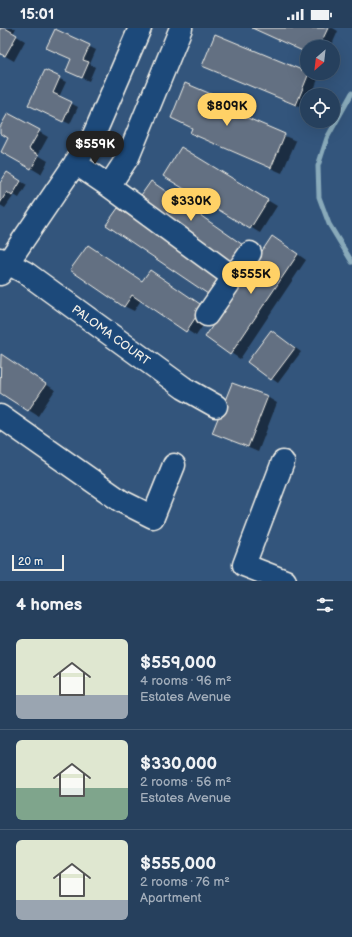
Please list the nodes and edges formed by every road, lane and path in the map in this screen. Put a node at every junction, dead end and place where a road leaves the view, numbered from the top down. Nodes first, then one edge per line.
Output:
1 (140, 28) edge
2 (181, 28) edge
3 (75, 163) junction
4 (109, 186) junction
5 (250, 253) dead end
6 (2, 266) edge
7 (233, 277) junction
8 (207, 315) dead end
9 (216, 406) dead end
10 (0, 416) edge
11 (283, 462) dead end
12 (174, 465) dead end
13 (285, 581) edge

1 - 3 street
2 - 4 street
3 - 4 street
3 - 6 street
4 - 7 street
5 - 7 street
6 - 9 street, PALOMA COURT
7 - 8 street
10 - 12 street
11 - 13 street

